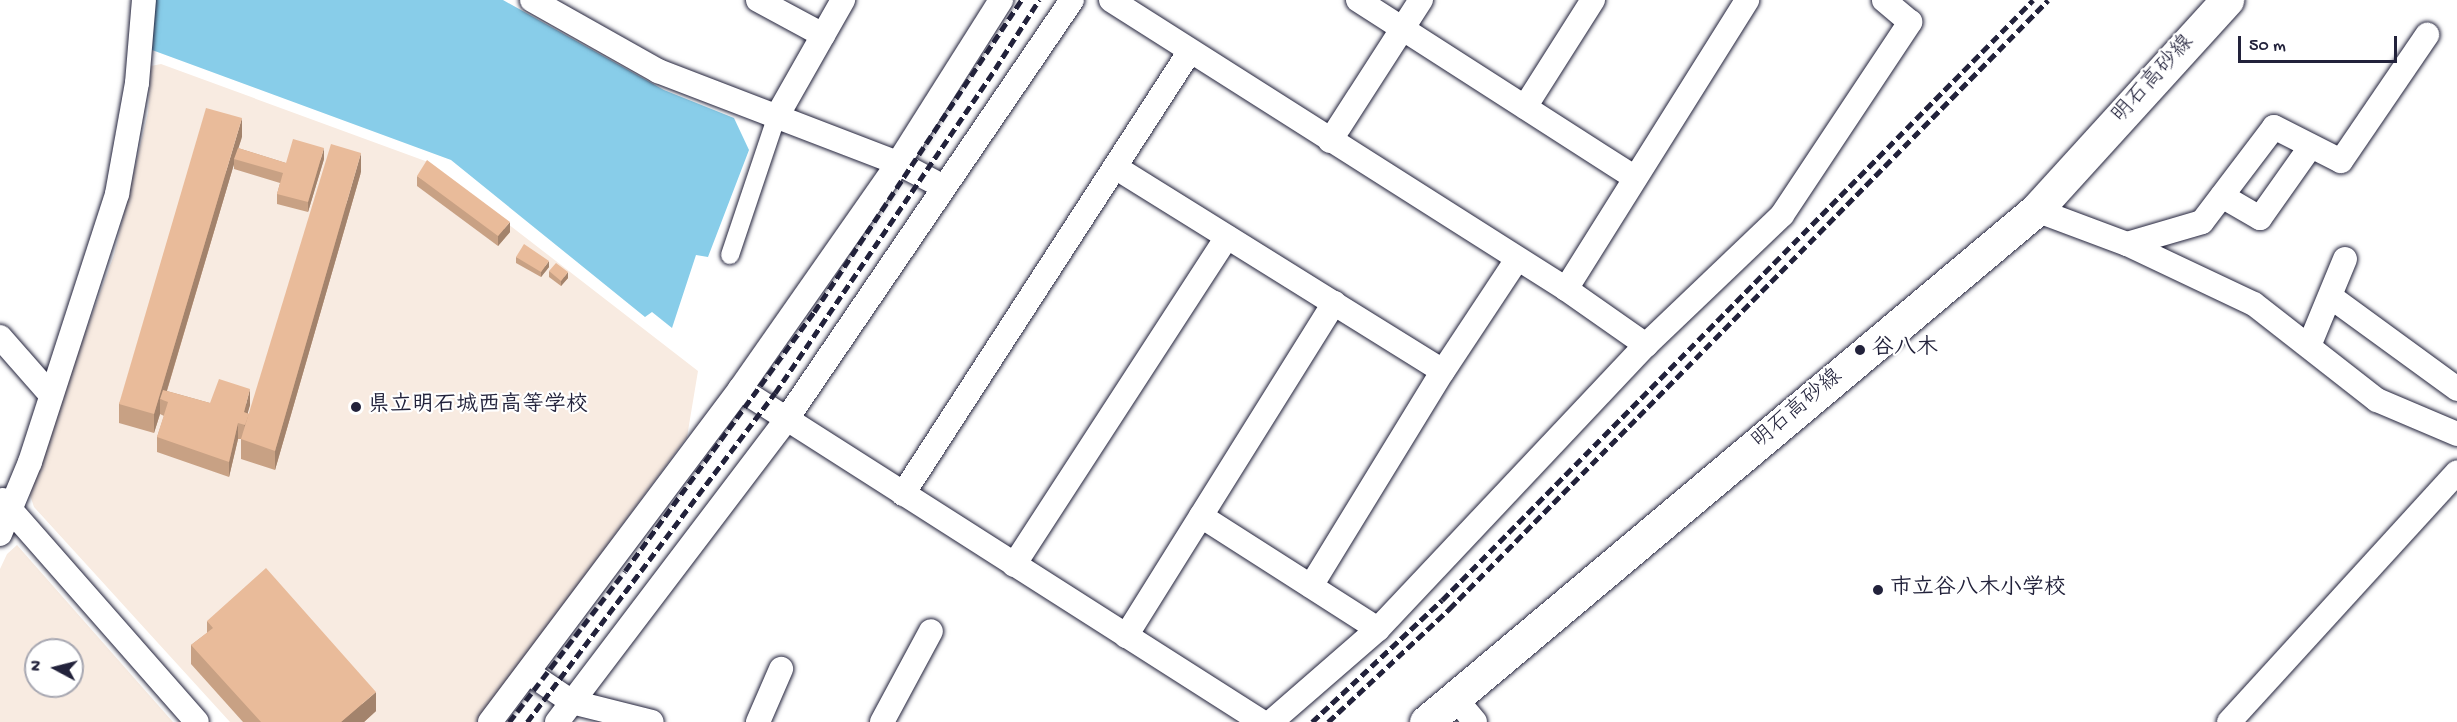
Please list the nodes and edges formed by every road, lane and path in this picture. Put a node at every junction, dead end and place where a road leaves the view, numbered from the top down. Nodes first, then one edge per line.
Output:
1 (144, 0) edge
2 (532, 0) edge
3 (758, 0) edge
4 (843, 0) edge
5 (1072, 0) edge
6 (1111, 0) edge
7 (1358, 0) edge
8 (1421, 0) edge
9 (1593, 0) edge
10 (1746, 0) edge
11 (1884, 0) edge
12 (2227, 0) edge
13 (992, 3) edge
14 (1403, 29) junction
15 (823, 35) junction
16 (2427, 36) dead end
17 (1190, 51) junction
18 (1525, 107) junction
19 (776, 118) junction
20 (1330, 141) junction
21 (2311, 146) junction
22 (898, 163) junction
23 (1115, 167) junction
24 (1634, 177) junction
25 (944, 187) junction
26 (2222, 196) junction
27 (2036, 210) junction
28 (1227, 237) junction
29 (2127, 244) junction
30 (730, 255) dead end
31 (1517, 259) junction
32 (2345, 260) dead end
33 (1566, 289) junction
34 (2331, 297) junction
35 (1334, 303) junction
36 (0, 337) edge
37 (1646, 345) junction
38 (2309, 346) junction
39 (1443, 370) junction
40 (2457, 388) edge
41 (740, 389) junction
42 (51, 395) junction
43 (786, 420) junction
44 (2457, 434) edge
45 (2457, 471) edge
46 (903, 494) junction
47 (6, 505) edge
48 (1201, 516) junction
49 (0, 534) edge
50 (1014, 565) junction
51 (1311, 586) junction
52 (1378, 629) junction
53 (931, 631) dead end
54 (1126, 636) junction
55 (781, 669) dead end
56 (529, 673) junction
57 (572, 702) junction
58 (1465, 710) edge
59 (197, 722) edge
60 (490, 722) edge
61 (557, 722) edge
62 (652, 722) edge
63 (758, 722) edge
64 (882, 722) edge
65 (1262, 722) edge
66 (1271, 722) edge
67 (1426, 722) edge
68 (2229, 722) edge

1 - 42 street
2 - 19 street
3 - 15 street
4 - 15 street
5 - 25 street
6 - 17 street
7 - 14 street
8 - 14 street
9 - 18 street
10 - 24 street
11 - 37 street
12 - 27 main road, 明石高砂線
13 - 22 street
14 - 18 street
14 - 20 street
15 - 19 street
16 - 21 street
17 - 20 street
17 - 23 street
18 - 24 street
19 - 22 street
19 - 30 street
20 - 31 street
21 - 26 street
21 - 26 street
22 - 25 street
22 - 41 street
23 - 28 street
23 - 46 street
24 - 33 street
25 - 43 street
26 - 29 street
27 - 29 street
27 - 58 main road, 明石高砂線
28 - 35 street
28 - 50 street
29 - 38 street
31 - 33 street
31 - 39 street
32 - 34 street
33 - 37 street
34 - 38 street
34 - 40 street
35 - 39 street
35 - 48 street
36 - 42 street
37 - 52 street
38 - 44 street
39 - 51 street
41 - 43 street
41 - 56 street
42 - 47 street
43 - 46 street
43 - 57 street
45 - 68 street
46 - 50 street
47 - 49 street
47 - 59 street
48 - 51 street
48 - 54 street
50 - 54 street
51 - 52 street
52 - 66 street
53 - 64 street
54 - 65 street
55 - 63 street
56 - 57 street
56 - 60 street
57 - 61 street
57 - 62 street
58 - 67 main road, 明石高砂線

